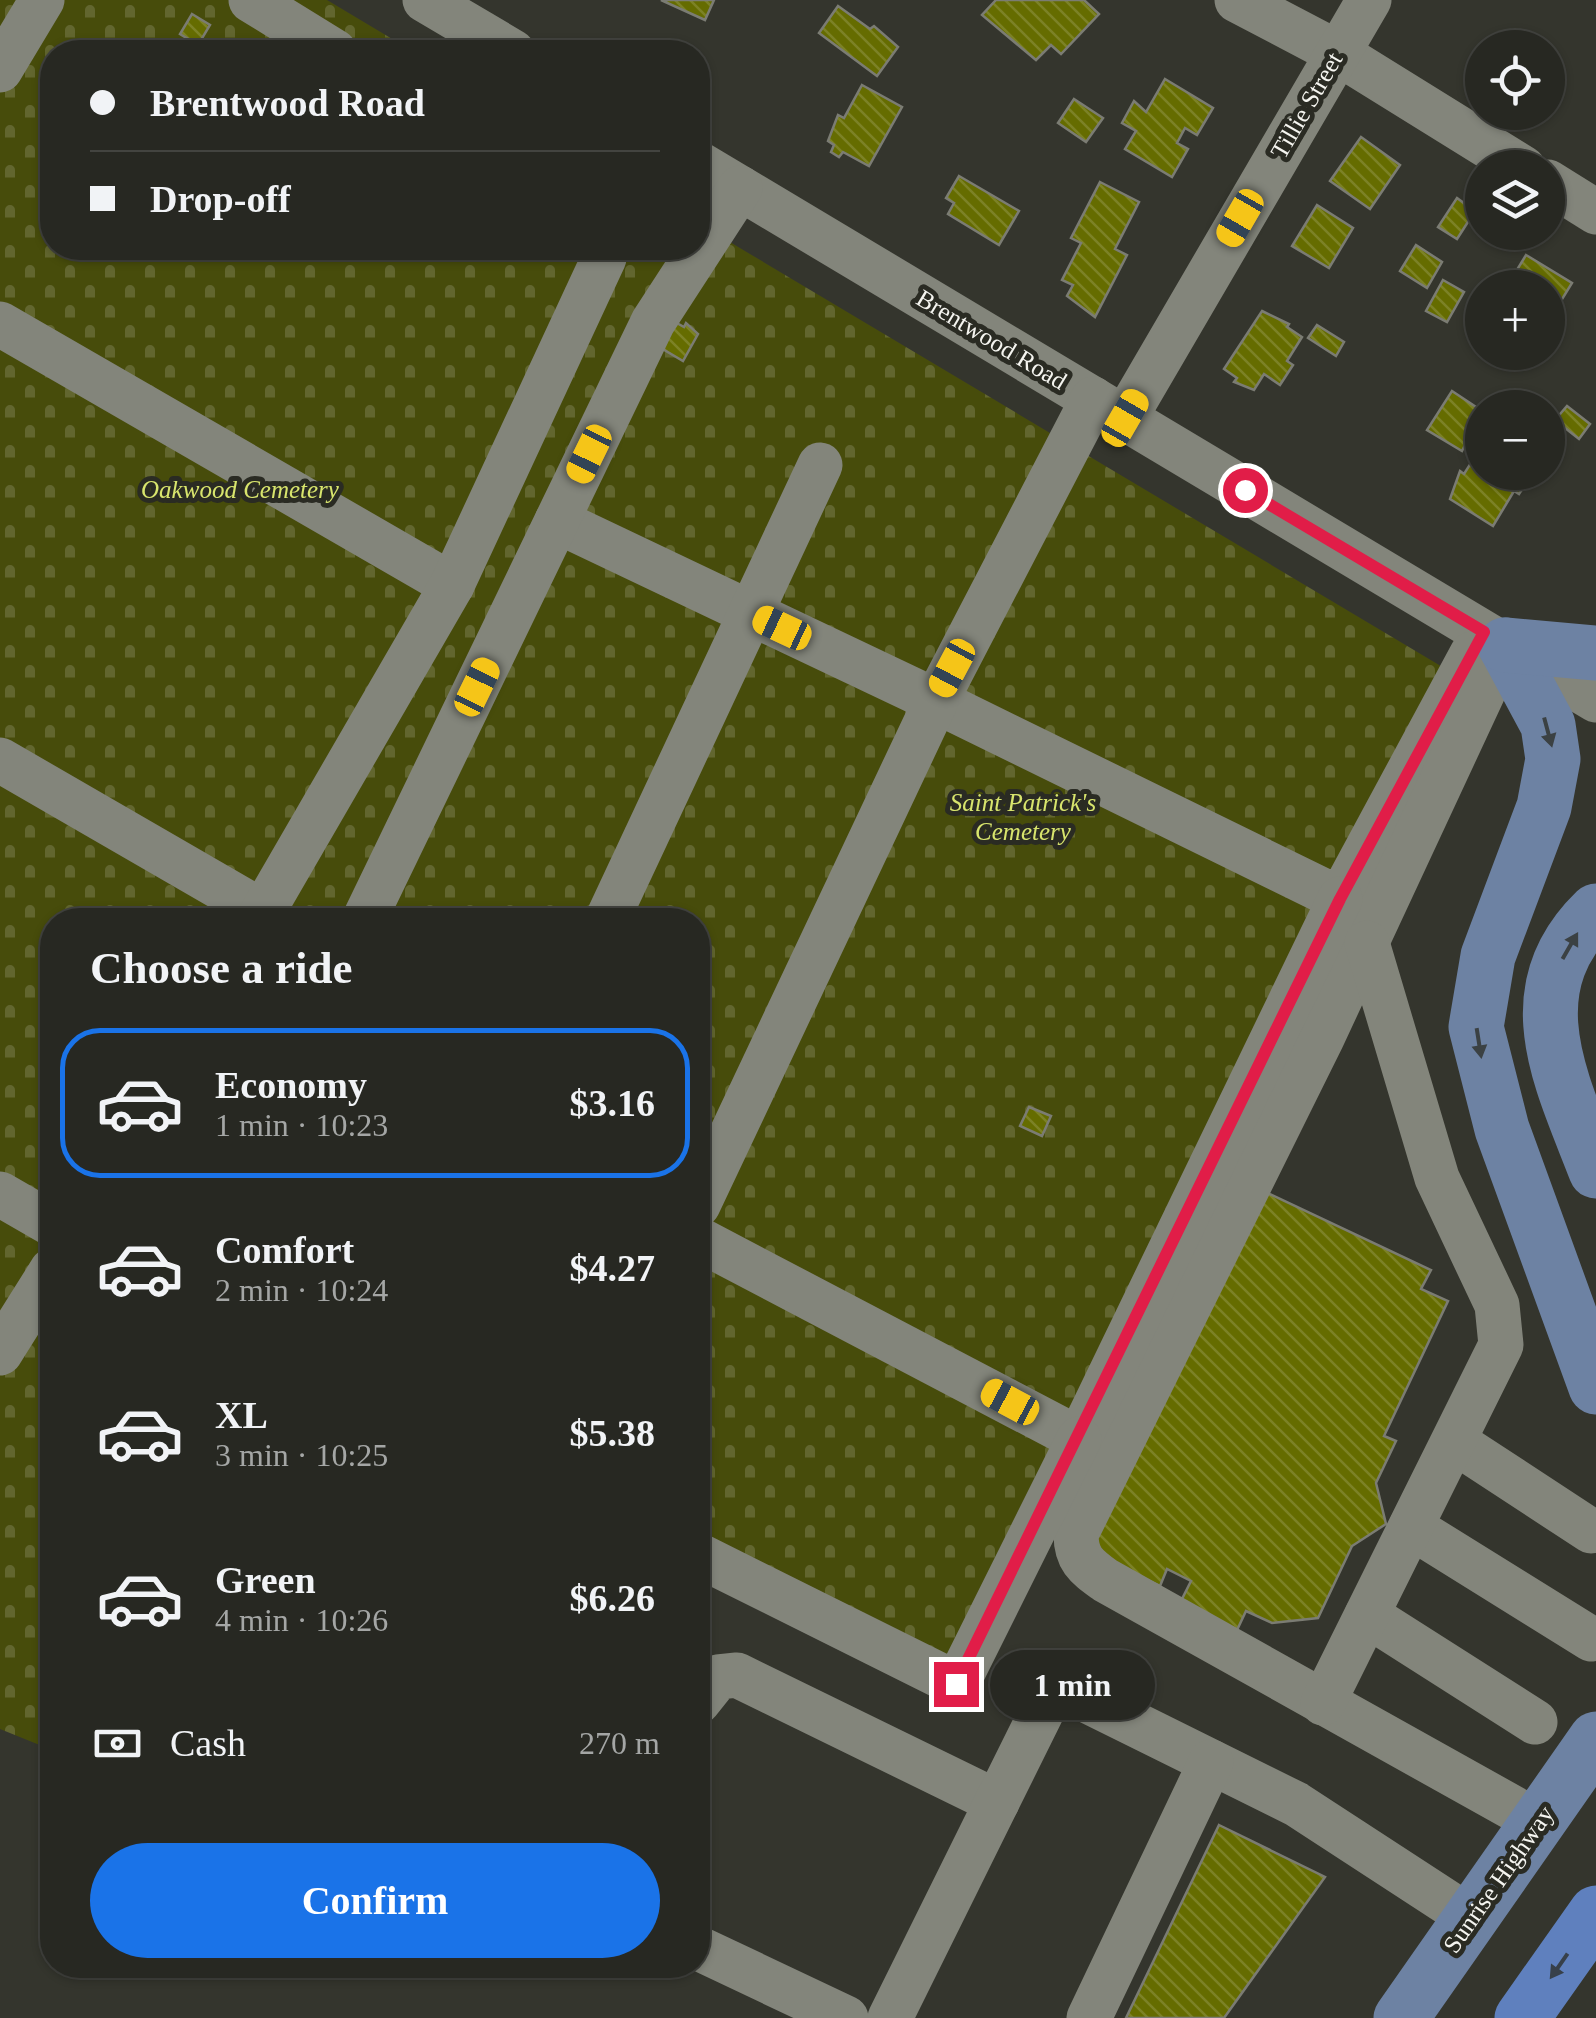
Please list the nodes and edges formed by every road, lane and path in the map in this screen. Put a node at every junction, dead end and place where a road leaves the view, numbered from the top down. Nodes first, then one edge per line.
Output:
1 (42, 0) edge
2 (251, 0) edge
3 (426, 0) edge
4 (1237, 0) edge
5 (1369, 0) edge
6 (316, 40) edge
7 (493, 40) edge
8 (1336, 52) junction
9 (0, 70) edge
10 (1495, 150) edge
11 (710, 170) edge
12 (740, 188) junction
13 (1565, 193) edge
14 (1596, 212) edge
15 (710, 234) edge
16 (603, 260) edge
17 (693, 260) edge
18 (0, 324) edge
19 (1109, 408) junction
20 (820, 465) dead end
21 (557, 521) junction
22 (452, 585) junction
23 (751, 613) junction
24 (1494, 639) junction
25 (1596, 654) edge
26 (936, 700) junction
27 (1596, 700) edge
28 (0, 760) edge
29 (1340, 899) junction
30 (247, 908) edge
31 (265, 908) edge
32 (370, 908) edge
33 (613, 908) edge
34 (1596, 911) edge
35 (1367, 943) junction
36 (1596, 1171) edge
37 (710, 1180) edge
38 (0, 1194) edge
39 (40, 1217) edge
40 (710, 1245) edge
41 (40, 1289) edge
42 (0, 1353) edge
43 (1596, 1387) edge
44 (1079, 1439) junction
45 (1454, 1442) junction
46 (1411, 1527) junction
47 (1591, 1531) dead end
48 (710, 1561) edge
49 (1367, 1615) junction
50 (1591, 1639) dead end
51 (710, 1688) edge
52 (1323, 1703) junction
53 (1535, 1722) dead end
54 (1595, 1740) edge
55 (1211, 1762) junction
56 (998, 1802) junction
57 (1538, 1822) junction
58 (1596, 1913) edge
59 (1471, 1918) junction
60 (710, 1954) edge
61 (846, 2018) edge
62 (890, 2018) edge
63 (1089, 2018) edge
64 (1401, 2018) edge
65 (1522, 2018) edge

1 - 9 street
2 - 6 street
3 - 7 street
4 - 8 street
5 - 8 street, Tillie Street
8 - 10 street
8 - 19 street, Tillie Street
11 - 12 street, Brentwood Road
12 - 15 street
12 - 19 street, Brentwood Road
13 - 14 street
16 - 22 street
17 - 21 street
18 - 22 street
19 - 24 street, Brentwood Road
19 - 26 street, Tillie Street
20 - 23 street
21 - 23 street
21 - 32 street
22 - 31 street
23 - 26 street
23 - 33 street
24 - 25 main road
24 - 27 street, Brentwood Road
24 - 29 street
24 - 35 street
24 -> 43 main road
26 - 29 street
26 - 37 street, Tillie Street
28 - 30 street
29 - 44 street
36 -> 34 main road
35 - 45 street
35 - 52 street
38 - 39 street
40 - 44 street
41 - 42 street
44 - 48 street
45 - 46 street
45 - 47 street
46 - 49 street
46 - 50 street
49 - 52 street
49 - 53 street
51 - 56 street
52 - 57 street
54 - 57 main road, Sunrise Highway
55 - 56 street
55 - 59 street
55 - 63 street
56 - 62 street
57 - 59 main road, Sunrise Highway
58 -> 65 highway
59 - 64 main road, Sunrise Highway
60 - 61 street

